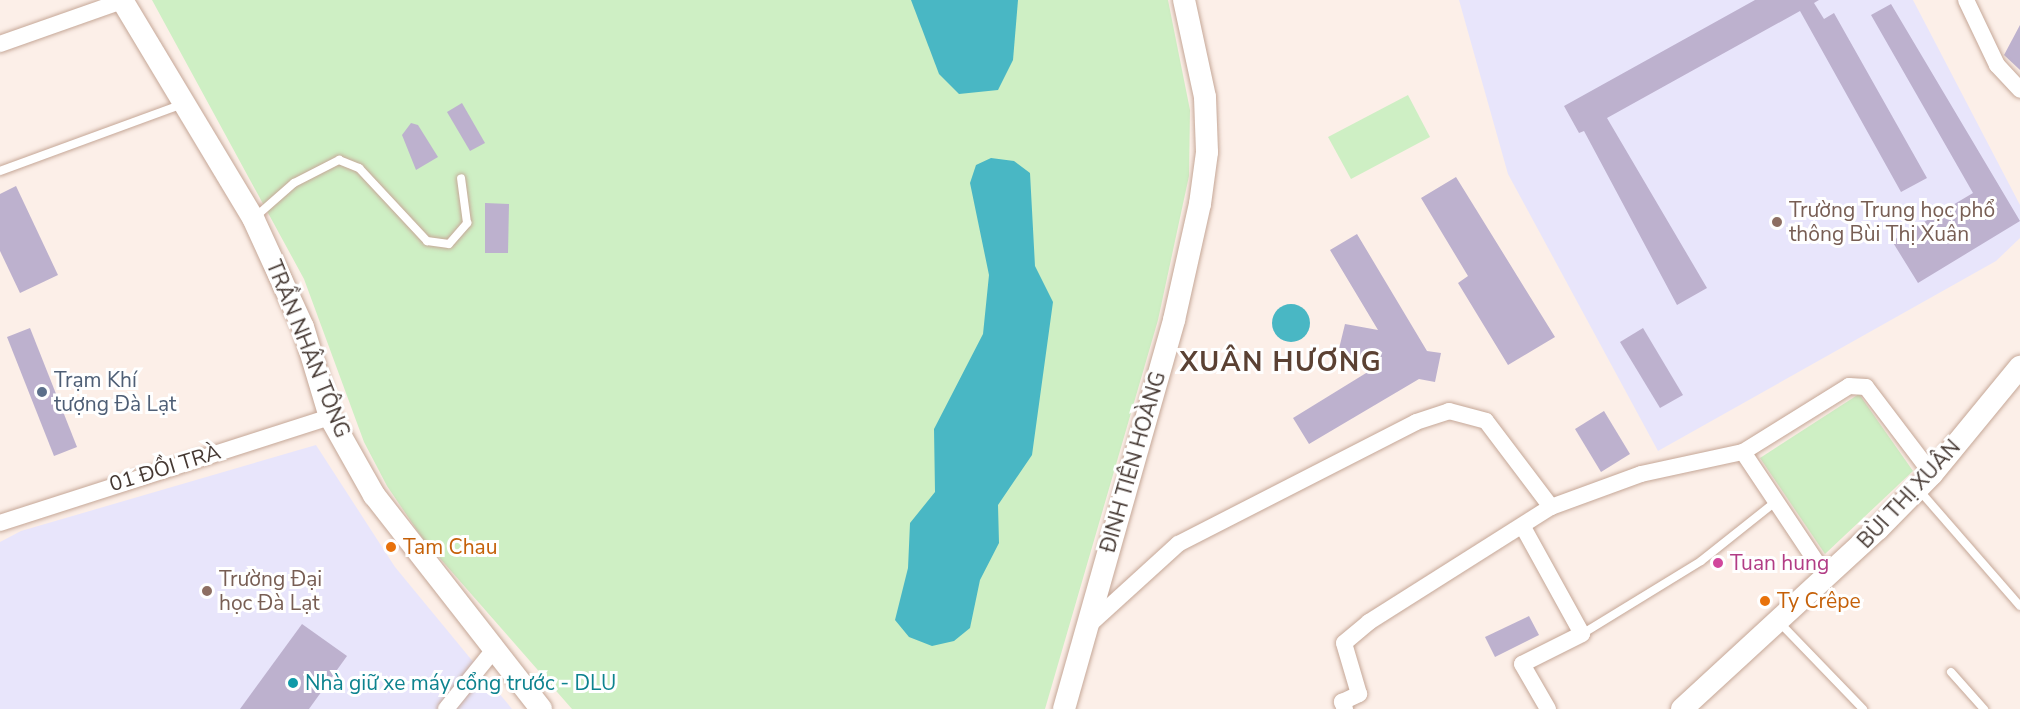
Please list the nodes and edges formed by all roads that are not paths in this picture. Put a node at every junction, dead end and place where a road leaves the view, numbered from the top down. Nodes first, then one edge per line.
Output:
1 (122, 0) edge
2 (1184, 0) edge
3 (1966, 0) edge
4 (0, 44) edge
5 (2020, 90) edge
6 (183, 104) junction
7 (0, 171) edge
8 (461, 178) dead end
9 (253, 218) junction
10 (2020, 367) edge
11 (330, 417) junction
12 (1743, 452) junction
13 (1925, 481) junction
14 (1774, 503) junction
15 (1551, 507) junction
16 (0, 523) edge
17 (1523, 527) junction
18 (1827, 578) junction
19 (2020, 606) edge
20 (1779, 622) junction
21 (1089, 626) junction
22 (1582, 634) junction
23 (492, 652) junction
24 (1951, 672) dead end
25 (446, 709) edge
26 (541, 709) edge
27 (1064, 709) edge
28 (1345, 709) edge
29 (1548, 709) edge
30 (1682, 709) edge
31 (1863, 709) edge
32 (1984, 709) edge

1 - 4 street
1 - 6 main road, TRẦN NHÂN TÔNG
2 - 21 main road, ĐINH TIÊN HOÀNG
3 - 5 street
6 - 7 lane
6 - 9 main road, TRẦN NHÂN TÔNG
8 - 9 lane
9 - 11 main road, TRẦN NHÂN TÔNG
10 - 13 main road, BÙI THỊ XUÂN
11 - 16 street, 01 ĐỒI TRÀ
11 - 23 main road, TRẦN NHÂN TÔNG
12 - 13 street
12 - 14 street
12 - 15 street
13 - 18 main road, BÙI THỊ XUÂN
13 - 19 lane
14 - 18 street
14 - 22 lane
15 - 17 street
15 - 21 street
17 - 22 street
17 - 28 street
18 - 20 main road, BÙI THỊ XUÂN
20 - 30 main road, BÙI THỊ XUÂN
20 - 31 lane
21 - 27 main road, ĐINH TIÊN HOÀNG
22 - 29 street
23 - 25 street
23 - 26 main road, TRẦN NHÂN TÔNG
24 - 32 lane

